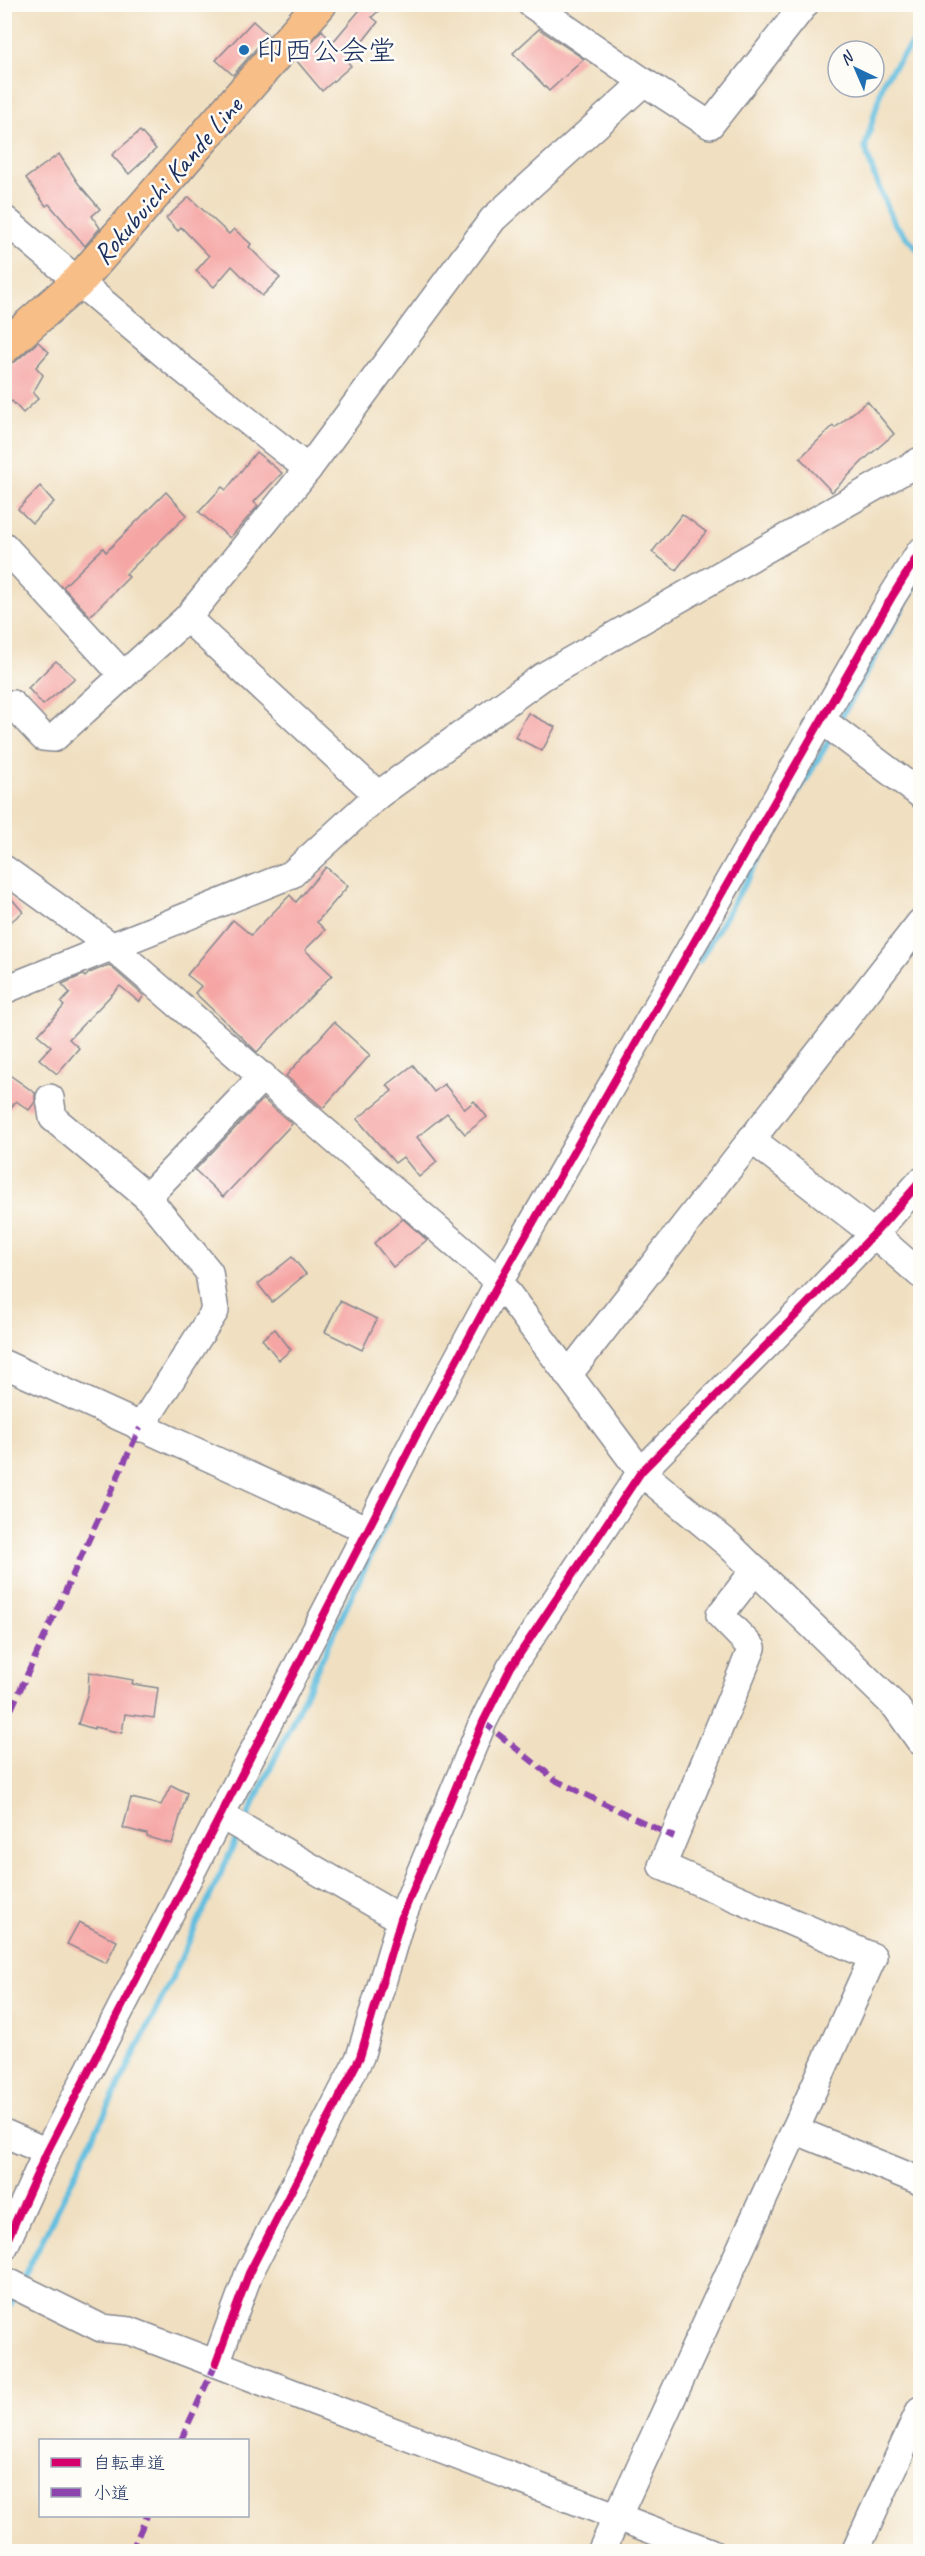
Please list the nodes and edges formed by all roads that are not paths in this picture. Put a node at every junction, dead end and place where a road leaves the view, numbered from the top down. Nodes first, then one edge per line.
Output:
1 (320, 4) edge
2 (531, 4) edge
3 (805, 4) edge
4 (644, 82) junction
5 (4, 219) edge
6 (78, 282) junction
7 (4, 347) edge
8 (921, 461) edge
9 (308, 469) junction
10 (4, 546) edge
11 (921, 552) edge
12 (187, 618) junction
13 (123, 675) junction
14 (4, 711) edge
15 (823, 721) junction
16 (921, 794) edge
17 (378, 795) junction
18 (4, 869) edge
19 (921, 922) edge
20 (111, 946) junction
21 (4, 990) edge
22 (263, 1076) junction
23 (50, 1098) dead end
24 (751, 1139) junction
25 (921, 1182) edge
26 (147, 1197) junction
27 (874, 1234) junction
28 (921, 1274) edge
29 (499, 1282) junction
30 (4, 1364) edge
31 (568, 1375) junction
32 (140, 1428) junction
33 (641, 1472) junction
34 (368, 1530) junction
35 (754, 1570) junction
36 (921, 1741) edge
37 (222, 1816) junction
38 (400, 1919) junction
39 (795, 2130) junction
40 (4, 2133) edge
41 (47, 2152) junction
42 (921, 2181) edge
43 (4, 2247) edge
44 (4, 2280) edge
45 (216, 2363) junction
46 (921, 2409) edge
47 (616, 2518) junction
48 (601, 2552) edge
49 (710, 2552) edge
50 (855, 2552) edge

1 - 6 main road, Rokubuichi Kande Line
2 - 4 street
3 - 4 street
4 - 9 street
5 - 6 street
6 - 7 main road, Rokubuichi Kande Line
6 - 9 street
8 - 17 street
9 - 12 street
10 - 13 street
11 - 15 street
12 - 13 street
12 - 17 street
13 - 14 street
15 - 16 street
15 - 29 street
17 - 20 street
18 - 20 street
19 - 24 street
20 - 21 street
20 - 22 street
22 - 26 street
22 - 29 street
23 - 26 street
24 - 27 street
24 - 31 street
25 - 27 street
26 - 32 street
27 - 28 street
27 - 33 street
29 - 31 street
29 - 34 street
30 - 32 street
31 - 33 street
32 - 34 street
33 - 35 street
33 - 38 street
34 - 37 street
35 - 36 street
35 - 39 street
37 - 38 street
37 - 41 street
38 - 45 street
39 - 42 street
39 - 47 street
40 - 41 street
41 - 43 street
44 - 45 street
45 - 47 street
46 - 50 street
47 - 48 street
47 - 49 street

